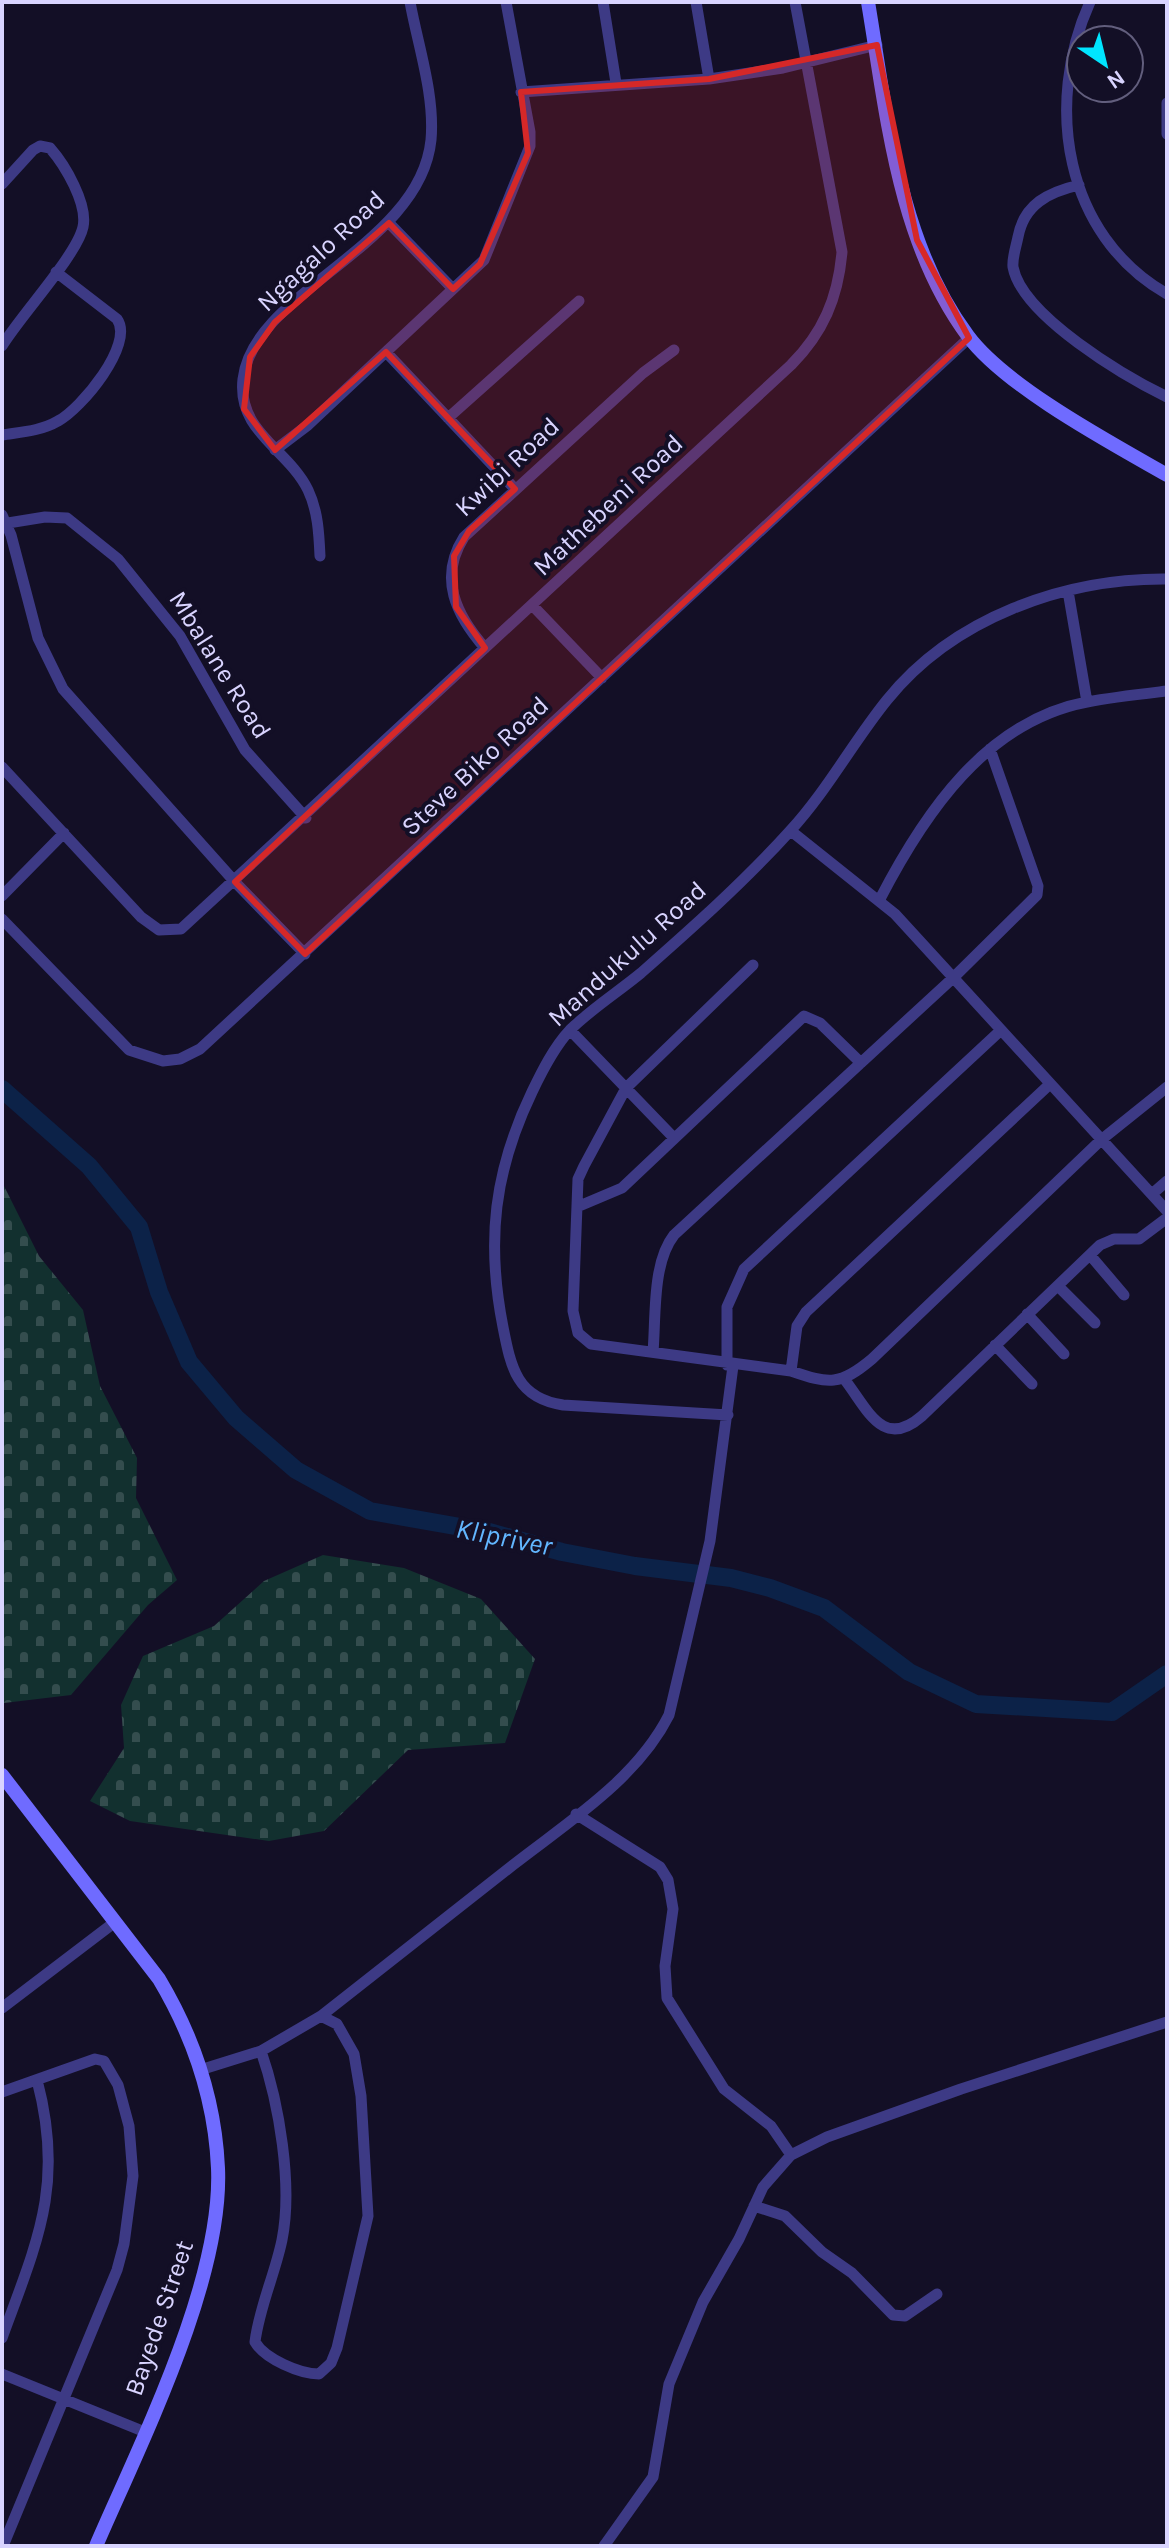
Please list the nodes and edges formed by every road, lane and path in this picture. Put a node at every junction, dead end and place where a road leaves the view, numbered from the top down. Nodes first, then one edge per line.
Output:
1 (410, 2) edge
2 (506, 2) edge
3 (603, 2) edge
4 (696, 2) edge
5 (795, 2) edge
6 (868, 2) edge
7 (1090, 2) edge
8 (877, 45) junction
9 (805, 63) junction
10 (709, 79) junction
11 (616, 83) junction
12 (521, 92) junction
13 (1167, 103) edge
14 (1167, 134) edge
15 (2, 184) edge
16 (1079, 185) junction
17 (389, 223) junction
18 (56, 272) junction
19 (453, 289) junction
20 (1167, 294) edge
21 (579, 301) dead end
22 (969, 338) junction
23 (2, 346) edge
24 (674, 350) dead end
25 (386, 352) junction
26 (1167, 397) edge
27 (448, 418) junction
28 (2, 435) edge
29 (275, 450) junction
30 (1167, 475) edge
31 (515, 489) junction
32 (5, 519) edge
33 (320, 556) dead end
34 (1167, 579) edge
35 (1068, 591) junction
36 (533, 606) junction
37 (485, 648) junction
38 (602, 678) junction
39 (1167, 691) edge
40 (1087, 702) junction
41 (990, 749) junction
42 (2, 767) edge
43 (306, 818) junction
44 (791, 831) junction
45 (64, 833) junction
46 (235, 882) junction
47 (2, 896) edge
48 (880, 899) junction
49 (2, 919) edge
50 (305, 954) junction
51 (753, 965) dead end
52 (953, 978) junction
53 (570, 1030) junction
54 (1000, 1031) junction
55 (861, 1063) junction
56 (1050, 1084) junction
57 (1167, 1087) edge
58 (626, 1088) junction
59 (674, 1138) junction
60 (1101, 1140) junction
61 (1167, 1181) edge
62 (1152, 1194) junction
63 (577, 1207) junction
64 (1167, 1211) edge
65 (1167, 1218) edge
66 (1090, 1255) junction
67 (1058, 1286) junction
68 (1124, 1295) dead end
69 (1027, 1314) junction
70 (1095, 1323) dead end
71 (995, 1345) junction
72 (653, 1352) junction
73 (1064, 1354) dead end
74 (730, 1365) junction
75 (791, 1371) junction
76 (845, 1380) junction
77 (1032, 1384) dead end
78 (728, 1415) junction
79 (2, 1775) edge
80 (576, 1814) junction
81 (115, 1922) junction
82 (2, 2008) edge
83 (321, 2016) junction
84 (1167, 2022) edge
85 (261, 2051) junction
86 (200, 2070) junction
87 (37, 2080) junction
88 (2, 2092) edge
89 (791, 2155) junction
90 (754, 2206) junction
91 (937, 2294) dead end
92 (2, 2338) edge
93 (2, 2374) edge
94 (64, 2399) junction
95 (145, 2432) junction
96 (3, 2546) edge
97 (96, 2546) edge
98 (604, 2546) edge

1 - 17 street, Ngagalo Road
2 - 12 street
3 - 11 street
4 - 10 street
5 - 9 street, Mathebeni Road
6 - 8 street
7 - 16 street
8 - 9 street
8 - 22 street
9 - 10 street
9 - 36 street, Mathebeni Road
10 - 11 street
11 - 12 street
12 - 19 street
13 - 14 street
15 - 18 street
16 - 20 street
16 - 26 street
17 - 19 street
17 - 29 street, Ngagalo Road
18 - 23 street
18 - 28 street
19 - 25 street
21 - 27 street
22 - 30 street
22 - 38 street, Steve Biko Road
24 - 31 street, Kwibi Road
25 - 27 street
25 - 29 street
27 - 31 street
29 - 33 street, Ngagalo Road
31 - 37 street, Kwibi Road
32 - 43 street, Mbalane Road
32 - 46 street, Mbalane Road
34 - 35 street, Mandukulu Road
35 - 40 street
35 - 44 street, Mandukulu Road
36 - 37 street, Mathebeni Road
36 - 38 street
37 - 43 street, Mathebeni Road
38 - 50 street, Steve Biko Road
39 - 40 street
40 - 41 street
41 - 48 street
41 - 52 street
42 - 45 street
43 - 46 street, Mathebeni Road
44 - 48 street
44 - 53 street, Mandukulu Road
45 - 46 street, Mathebeni Road
45 - 47 street
46 - 50 street, Mbalane Road
48 - 52 street
49 - 50 street, Steve Biko Road
51 - 58 street
52 - 54 street
52 - 55 street
53 - 58 street
53 - 78 street, Mandukulu Road
54 - 56 street
54 - 74 street
55 - 59 street
55 - 72 street
56 - 60 street
56 - 75 street
57 - 60 street
58 - 59 street
58 - 63 street
59 - 63 street
60 - 62 street
60 - 76 street
61 - 62 street
62 - 64 street
63 - 72 street
65 - 66 street
66 - 67 street
66 - 68 street
67 - 69 street
67 - 70 street
69 - 71 street
69 - 73 street
71 - 76 street
71 - 77 street
72 - 74 street
74 - 75 street
74 - 78 street
75 - 76 street
78 - 80 street
79 - 81 street, Bayede Street
80 - 83 street
80 - 89 street
81 - 82 street
81 - 86 street, Bayede Street
83 - 85 street
83 - 85 street
84 - 89 street
85 - 86 street
86 - 95 street, Bayede Street
87 - 88 street
87 - 92 street
87 - 94 street
89 - 90 street
90 - 91 street
90 - 98 street
93 - 94 street
94 - 95 street
94 - 96 street
95 - 97 street, Bayede Street

